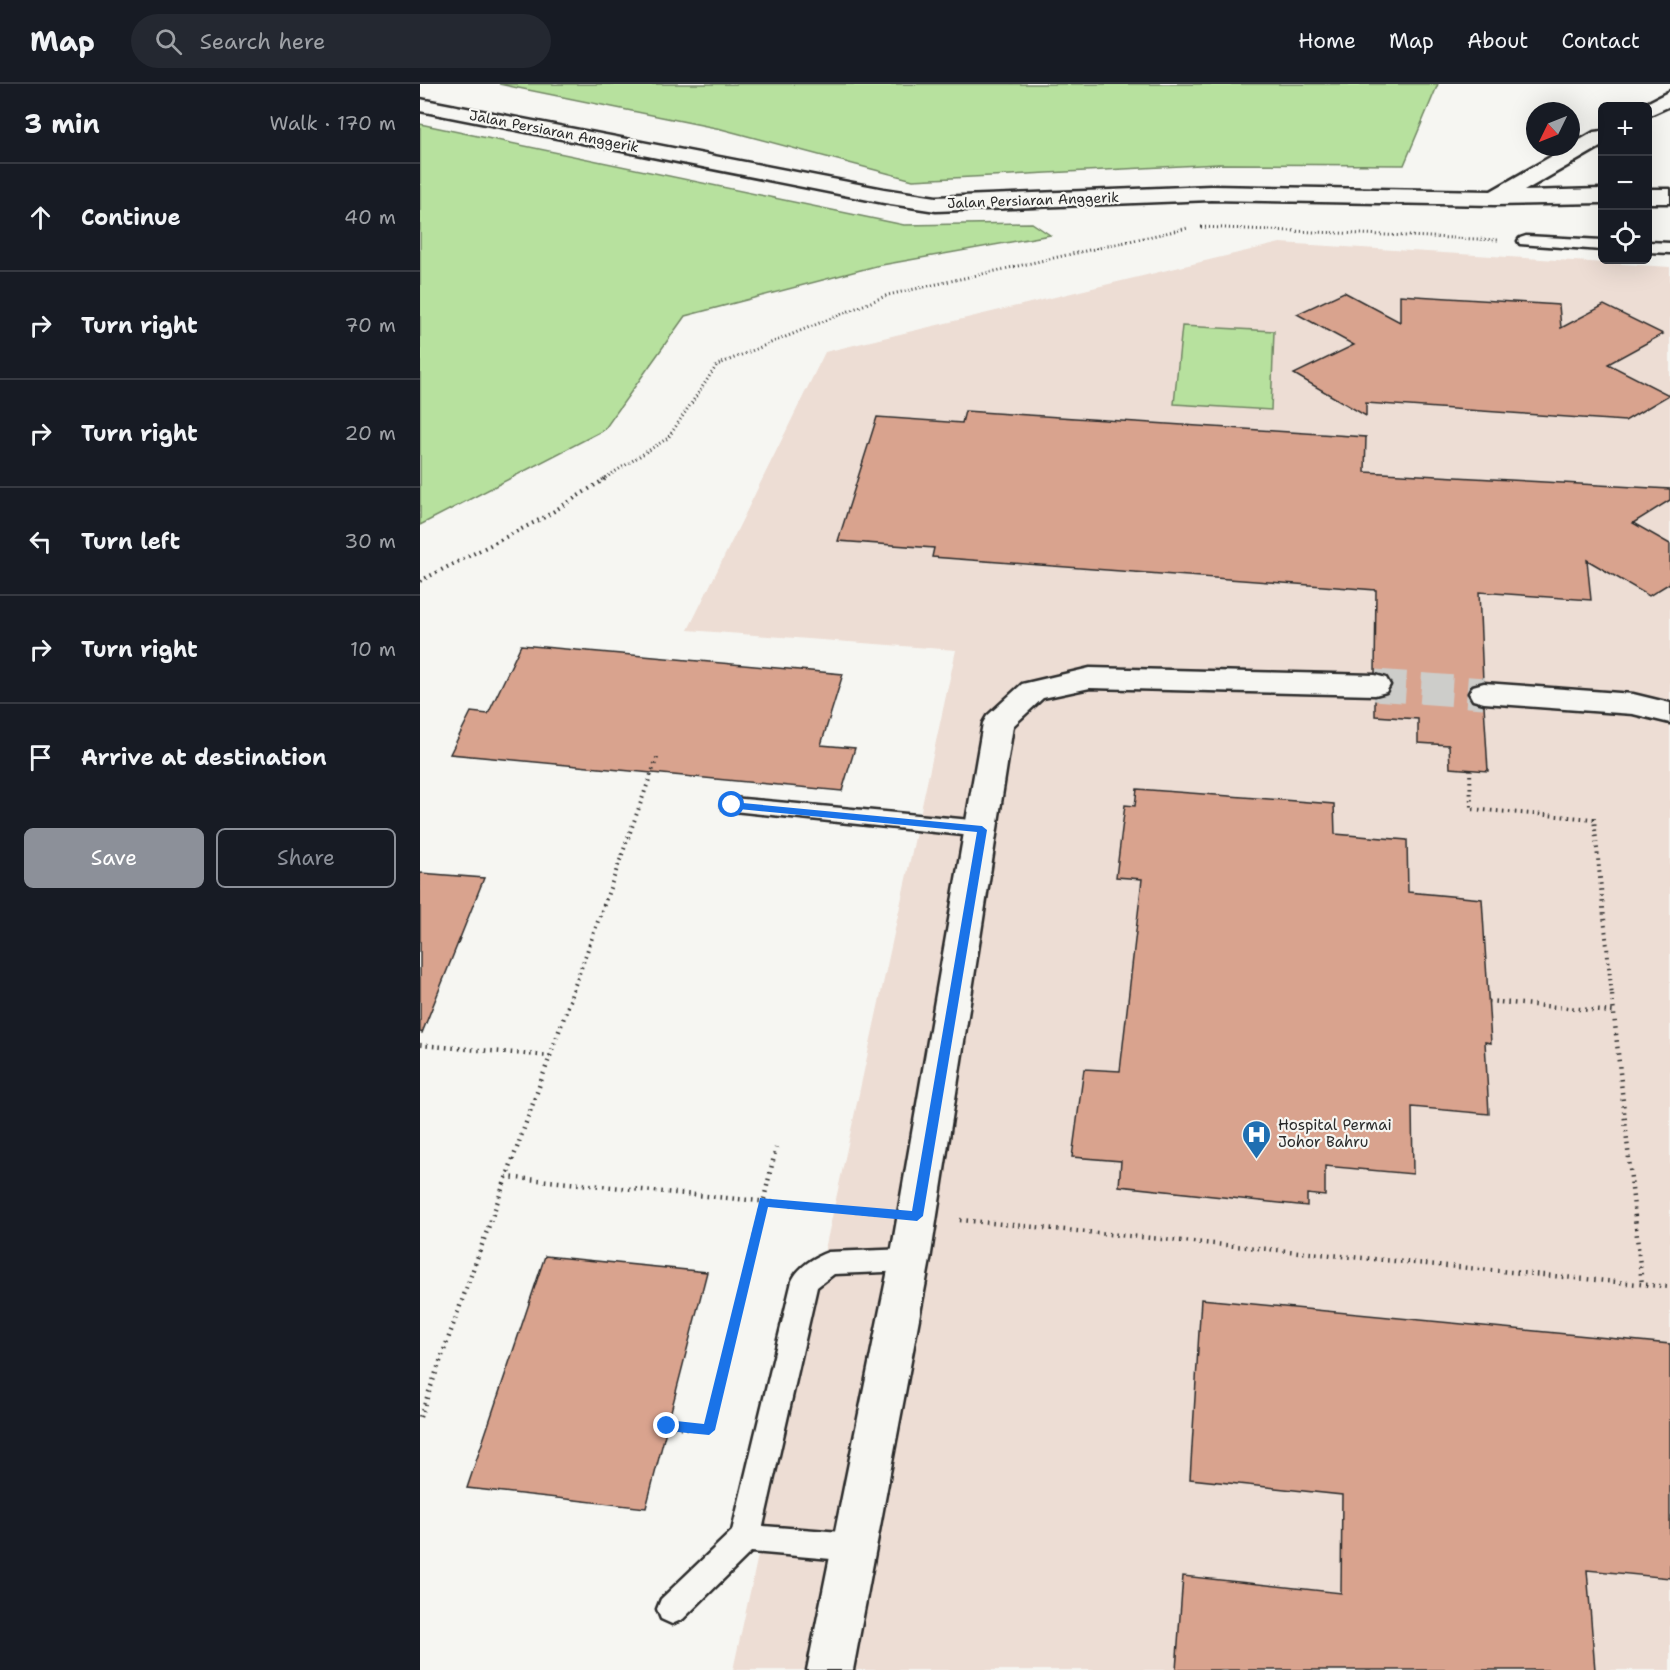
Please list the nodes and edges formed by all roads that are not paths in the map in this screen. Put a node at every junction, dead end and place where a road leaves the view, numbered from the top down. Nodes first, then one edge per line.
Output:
1 (1670, 97) edge
2 (420, 105) edge
3 (1652, 107) edge
4 (1598, 139) edge
5 (1598, 196) edge
6 (1652, 196) edge
7 (1670, 196) edge
8 (1495, 198) junction
9 (1526, 242) road end
10 (1598, 245) edge
11 (1652, 247) edge
12 (1670, 248) edge
13 (1375, 686) tunnel mouth
14 (1484, 693) tunnel mouth
15 (1670, 713) edge
16 (732, 805) dead end
17 (982, 830) junction
18 (910, 1260) junction
19 (745, 1538) junction
20 (854, 1547) junction
21 (672, 1609) dead end
22 (830, 1670) edge

1 - 3 street
2 - 8 street, Jalan Persiaran Anggerik
4 - 8 street
5 - 8 street, Jalan Persiaran Anggerik
6 - 7 street
9 - 10 lane
11 - 12 lane
13 - 17 street
14 - 15 street
16 - 17 lane
17 - 18 street
18 - 19 lane
18 - 20 street
19 - 20 lane
19 - 21 lane
20 - 22 street

